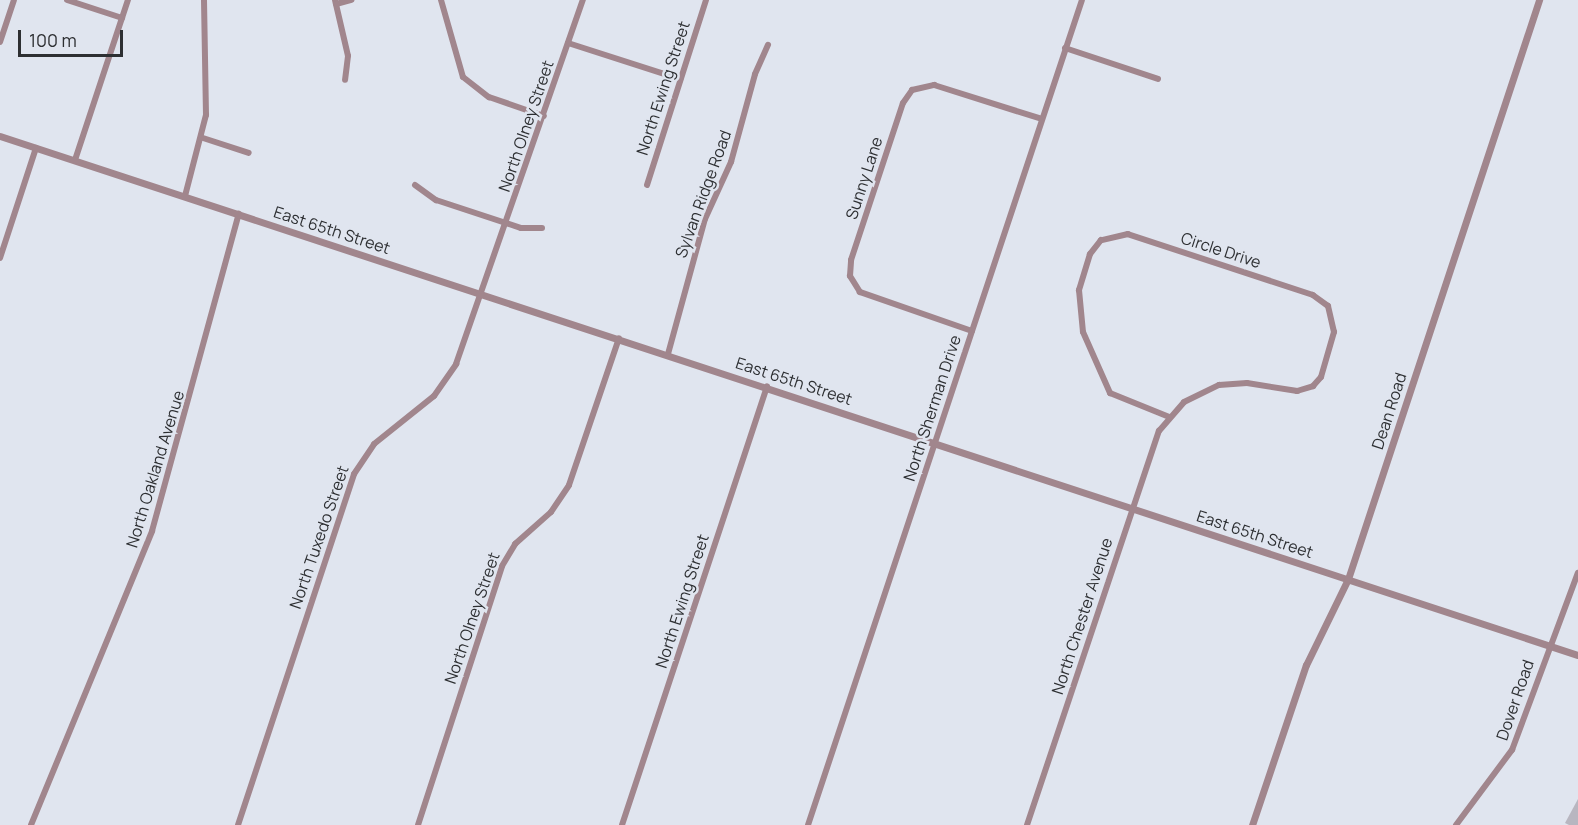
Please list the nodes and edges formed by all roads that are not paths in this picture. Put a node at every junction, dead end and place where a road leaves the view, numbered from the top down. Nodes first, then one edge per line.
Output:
1 (14, 0) edge
2 (68, 0) edge
3 (128, 0) edge
4 (204, 0) edge
5 (351, 0) edge
6 (441, 0) edge
7 (583, 0) edge
8 (706, 0) edge
9 (1082, 0) edge
10 (1539, 0) edge
11 (335, 2) edge
12 (122, 18) junction
13 (0, 42) edge
14 (568, 43) junction
15 (768, 45) dead end
16 (1065, 48) junction
17 (1158, 79) dead end
18 (345, 80) dead end
19 (680, 80) junction
20 (544, 116) junction
21 (1042, 119) junction
22 (0, 136) edge
23 (202, 138) junction
24 (36, 148) junction
25 (249, 153) dead end
26 (75, 160) junction
27 (415, 185) dead end
28 (646, 185) dead end
29 (185, 196) junction
30 (239, 214) junction
31 (506, 223) junction
32 (542, 228) dead end
33 (0, 258) edge
34 (481, 293) junction
35 (972, 330) junction
36 (619, 338) junction
37 (668, 354) junction
38 (767, 386) junction
39 (1168, 417) junction
40 (935, 444) junction
41 (1132, 507) junction
42 (1578, 573) edge
43 (1348, 579) junction
44 (1552, 646) junction
45 (1578, 655) edge
46 (31, 825) edge
47 (238, 825) edge
48 (418, 825) edge
49 (622, 825) edge
50 (808, 825) edge
51 (1027, 825) edge
52 (1252, 825) edge
53 (1456, 825) edge

1 - 13 street
2 - 12 street
3 - 12 street
4 - 23 street
5 - 11 street
6 - 20 street
7 - 14 street, North Olney Street
8 - 19 street, North Ewing Street
9 - 16 street, North Sherman Drive
10 - 43 street, Dean Road
11 - 18 street
12 - 26 street
14 - 19 street
14 - 20 street, North Olney Street
15 - 37 street, Sylvan Ridge Road
16 - 17 street
16 - 21 street, North Sherman Drive
19 - 28 street, North Ewing Street
20 - 31 street, North Olney Street
21 - 35 street, North Sherman Drive
21 - 35 street, Sunny Lane
22 - 24 street, East 65th Street
23 - 25 street
23 - 29 street
24 - 26 street, East 65th Street
24 - 33 street
26 - 29 street, East 65th Street
27 - 31 street
29 - 30 street, East 65th Street
30 - 34 street, East 65th Street
30 - 46 street, North Oakland Avenue
31 - 32 street
31 - 34 street, North Olney Street
34 - 36 street, East 65th Street
34 - 47 street, North Tuxedo Street
35 - 40 street, North Sherman Drive
36 - 37 street, East 65th Street
36 - 48 street, North Olney Street
37 - 38 street, East 65th Street
38 - 40 street, East 65th Street
38 - 49 street, North Ewing Street
39 - 39 street, Circle Drive
39 - 41 street, North Chester Avenue
40 - 41 street, East 65th Street
40 - 50 street, North Sherman Drive
41 - 43 street, East 65th Street
41 - 51 street, North Chester Avenue
42 - 44 street, Dover Road
43 - 44 street, East 65th Street
43 - 52 street, Dean Road
44 - 45 street, East 65th Street
44 - 53 street, Dover Road

